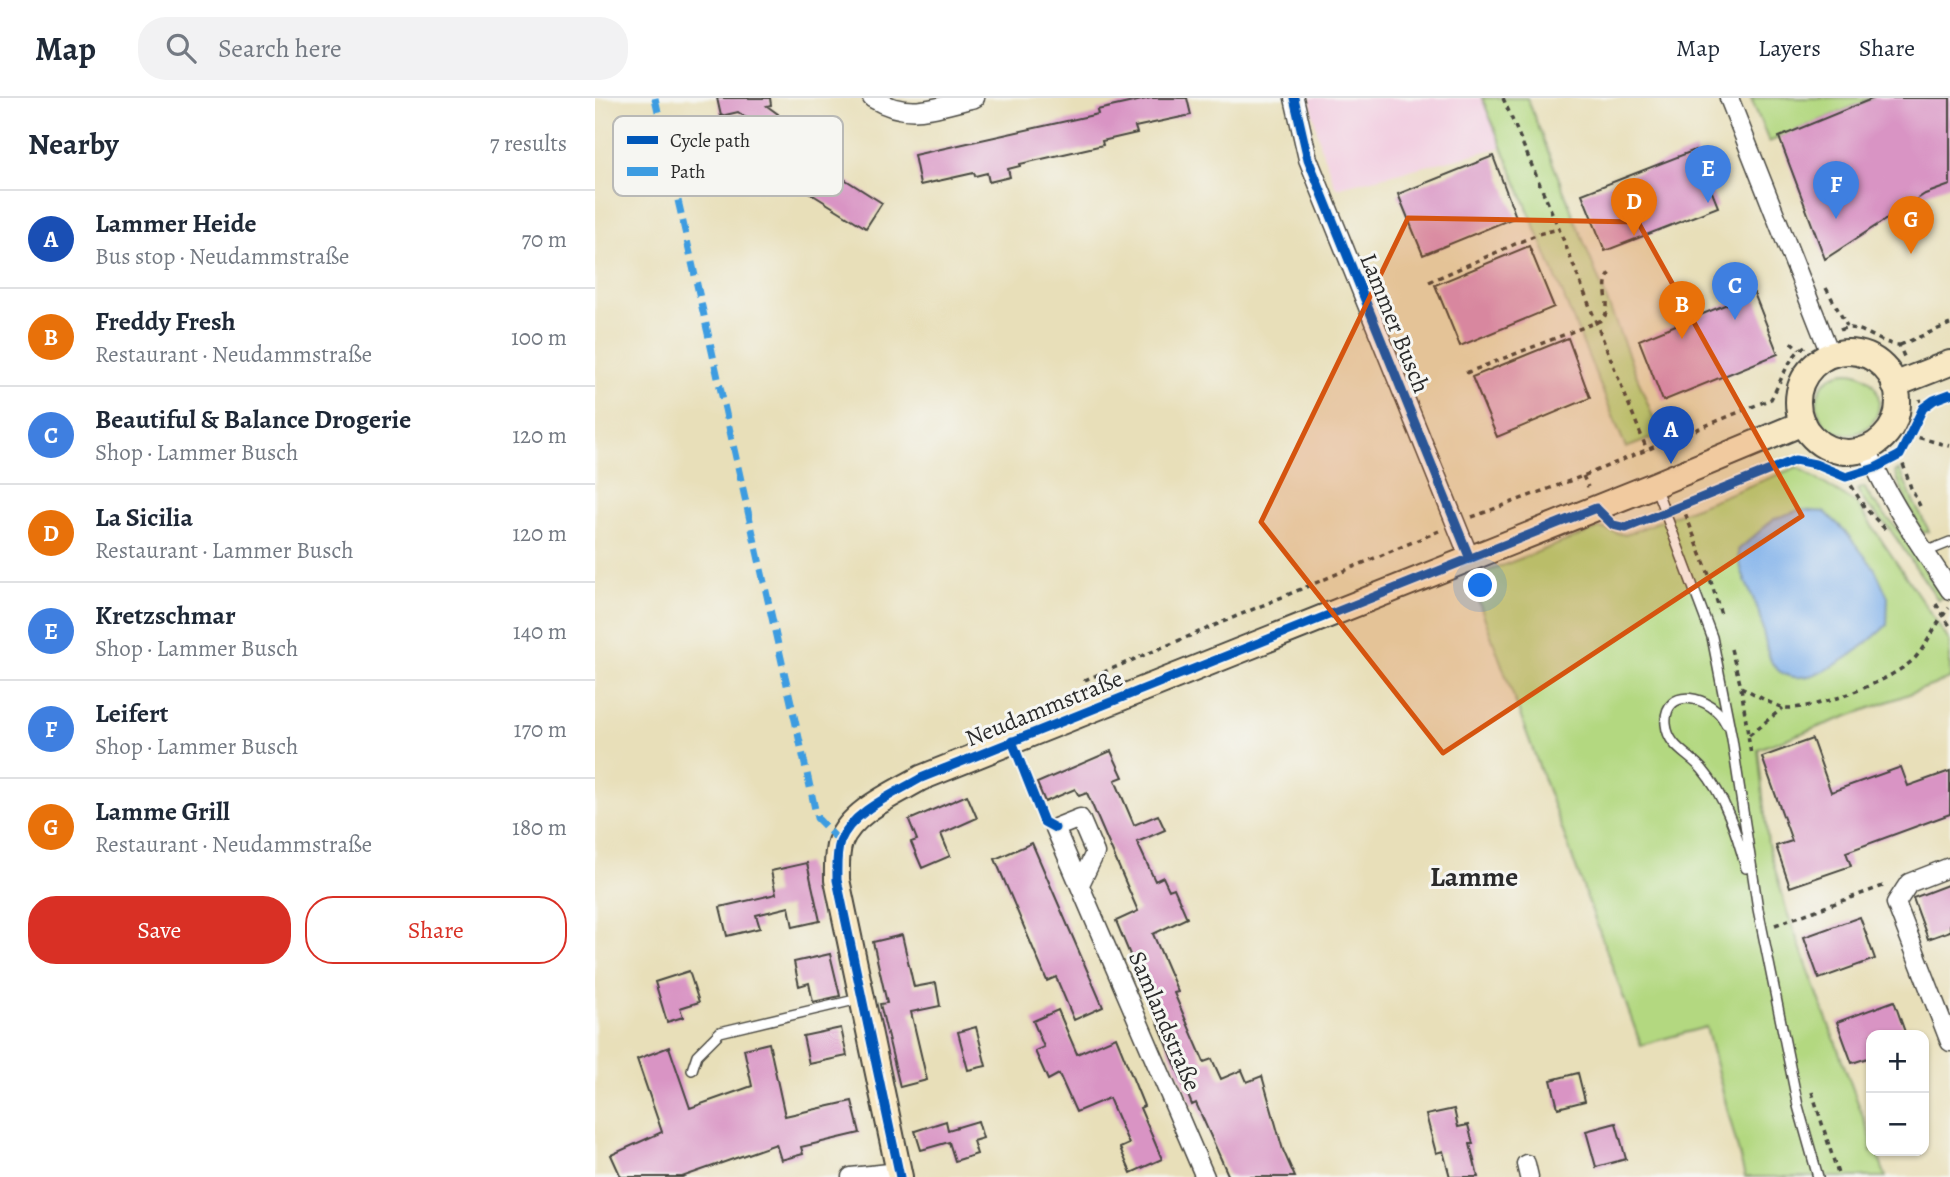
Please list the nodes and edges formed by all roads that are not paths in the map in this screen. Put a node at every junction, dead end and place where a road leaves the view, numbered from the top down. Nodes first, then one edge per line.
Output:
1 (872, 98) edge
2 (975, 98) edge
3 (1294, 98) edge
4 (1729, 98) edge
5 (1831, 356) junction
6 (1950, 363) edge
7 (1894, 385) junction
8 (1803, 423) junction
9 (1871, 458) junction
10 (1654, 485) junction
11 (1950, 542) edge
12 (1926, 552) junction
13 (1470, 559) junction
14 (1950, 590) edge
15 (1732, 739) junction
16 (1950, 867) edge
17 (1080, 884) dead end
18 (1758, 909) junction
19 (861, 999) junction
20 (1950, 1042) edge
21 (692, 1070) dead end
22 (899, 1175) edge
23 (851, 1177) edge
24 (1205, 1177) edge
25 (1818, 1177) edge

1 - 2 street
3 - 13 street, Lammer Busch
4 - 5 street
5 - 7 main road
5 - 8 main road
6 - 7 main road
7 - 9 main road
8 - 9 main road
8 - 10 main road, Neudammstraße
9 - 12 street
10 - 13 main road, Neudammstraße
10 - 15 lane
11 - 12 lane
12 - 14 street
13 - 19 main road, Neudammstraße
15 - 18 lane
15 - 18 lane
16 - 20 street
17 - 24 street, Samlandstraße
18 - 25 lane
19 - 21 lane
19 - 22 main road, Neudammstraße
22 - 23 street

